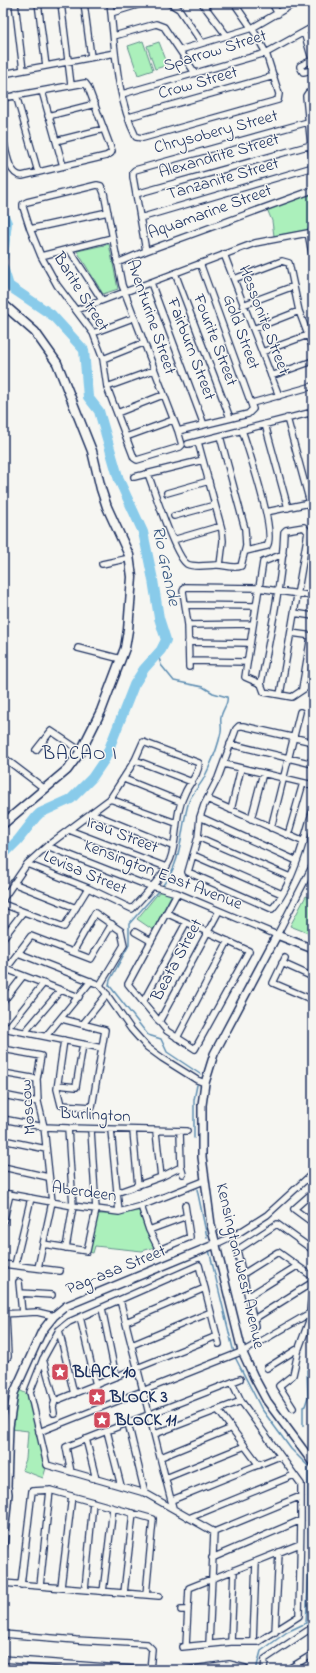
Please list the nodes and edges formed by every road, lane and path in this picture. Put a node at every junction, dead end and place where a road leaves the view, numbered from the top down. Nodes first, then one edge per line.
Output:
1 (15, 3) edge
2 (38, 3) edge
3 (61, 3) edge
4 (84, 3) edge
5 (110, 3) edge
6 (144, 3) edge
7 (168, 3) edge
8 (202, 3) edge
9 (234, 3) edge
10 (272, 3) edge
11 (295, 3) edge
12 (111, 13) junction
13 (278, 14) junction
14 (313, 27) edge
15 (252, 28) junction
16 (304, 32) junction
17 (114, 36) junction
18 (227, 36) junction
19 (202, 43) junction
20 (180, 50) junction
21 (115, 53) junction
22 (266, 53) junction
23 (91, 58) junction
24 (312, 61) edge
25 (68, 62) junction
26 (46, 66) junction
27 (23, 70) junction
28 (313, 70) edge
29 (3, 74) edge
30 (195, 74) junction
31 (274, 76) junction
32 (72, 85) junction
33 (42, 91) junction
34 (313, 92) edge
35 (122, 94) junction
36 (16, 95) junction
37 (3, 98) edge
38 (95, 104) junction
39 (48, 116) junction
40 (129, 117) junction
41 (308, 122) junction
42 (104, 129) junction
43 (3, 138) edge
44 (56, 141) junction
45 (311, 145) junction
46 (63, 166) junction
47 (313, 167) edge
48 (38, 172) junction
49 (101, 186) joint
50 (313, 190) edge
51 (136, 194) junction
52 (108, 212) junction
53 (140, 218) junction
54 (30, 229) junction
55 (310, 232) edge
56 (112, 238) junction
57 (69, 249) junction
58 (146, 250) junction
59 (224, 254) junction
60 (42, 256) junction
61 (313, 259) edge
62 (117, 263) junction
63 (200, 263) junction
64 (175, 273) junction
65 (234, 279) junction
66 (151, 283) junction
67 (294, 286) junction
68 (124, 293) junction
69 (102, 300) junction
70 (3, 304) edge
71 (243, 304) junction
72 (77, 310) junction
73 (299, 311) junction
74 (133, 318) junction
75 (253, 329) junction
76 (93, 333) junction
77 (308, 335) junction
78 (143, 343) junction
79 (313, 348) edge
80 (262, 352) junction
81 (103, 358) junction
82 (313, 361) edge
83 (154, 370) junction
84 (271, 376) junction
85 (313, 386) edge
86 (107, 388) junction
87 (163, 395) junction
88 (279, 396) junction
89 (252, 403) junction
90 (117, 412) junction
91 (312, 412) edge
92 (230, 418) junction
93 (287, 418) junction
94 (173, 420) junction
95 (313, 422) edge
96 (265, 424) junction
97 (204, 425) junction
98 (242, 430) junction
99 (178, 431) junction
100 (220, 436) junction
101 (126, 438) junction
102 (198, 442) junction
103 (188, 444) dead end
104 (203, 460) junction
105 (148, 474) junction
106 (134, 477) dead end
107 (209, 482) junction
108 (167, 494) dead end
109 (310, 503) junction
110 (215, 505) junction
111 (288, 508) junction
112 (266, 512) junction
113 (313, 514) edge
114 (174, 516) dead end
115 (221, 526) junction
116 (173, 540) junction
117 (246, 551) junction
118 (283, 554) junction
119 (130, 558) junction
120 (102, 564) dead end
121 (220, 565) junction
122 (258, 588) junction
123 (277, 590) junction
124 (297, 594) junction
125 (313, 596) edge
126 (185, 605) junction
127 (255, 606) junction
128 (294, 613) junction
129 (313, 616) edge
130 (252, 624) junction
131 (188, 625) junction
132 (291, 633) junction
133 (312, 636) edge
134 (188, 642) junction
135 (249, 643) junction
136 (78, 648) dead end
137 (121, 659) junction
138 (246, 662) junction
139 (313, 683) edge
140 (260, 684) junction
141 (302, 689) junction
142 (280, 695) junction
143 (300, 712) dead end
144 (294, 738) junction
145 (313, 741) edge
146 (230, 744) junction
147 (36, 750) dead end
148 (81, 751) junction
149 (3, 757) edge
150 (289, 758) junction
151 (135, 760) junction
152 (224, 764) junction
153 (313, 764) edge
154 (241, 768) junction
155 (263, 773) junction
156 (284, 778) junction
157 (124, 779) junction
158 (192, 782) junction
159 (303, 783) junction
160 (313, 785) edge
161 (45, 789) junction
162 (110, 799) junction
163 (207, 799) junction
164 (181, 802) junction
165 (313, 809) edge
166 (230, 810) junction
167 (91, 814) junction
168 (200, 817) junction
169 (251, 819) junction
170 (3, 824) edge
171 (176, 824) junction
172 (271, 828) junction
173 (69, 830) junction
174 (288, 835) junction
175 (198, 837) junction
176 (304, 842) junction
177 (47, 846) junction
178 (172, 846) junction
179 (193, 855) junction
180 (297, 861) junction
181 (27, 864) junction
182 (313, 865) edge
183 (166, 867) junction
184 (290, 877) junction
185 (13, 883) junction
186 (152, 886) junction
187 (88, 888) junction
188 (178, 893) junction
189 (282, 894) junction
190 (3, 899) edge
191 (3, 904) edge
192 (76, 908) junction
193 (219, 911) junction
194 (23, 912) junction
195 (166, 913) junction
196 (186, 923) junction
197 (112, 924) junction
198 (135, 932) dead end
199 (208, 933) junction
200 (278, 935) junction
201 (3, 938) edge
202 (151, 941) junction
203 (228, 941) junction
204 (313, 949) edge
205 (73, 952) junction
206 (18, 953) junction
207 (23, 976) junction
208 (313, 977) edge
209 (91, 981) junction
210 (43, 984) junction
211 (100, 985) junction
212 (60, 991) junction
213 (107, 994) junction
214 (79, 997) junction
215 (313, 1000) edge
216 (3, 1002) edge
217 (143, 1002) junction
218 (62, 1019) junction
219 (159, 1022) junction
220 (83, 1024) junction
221 (5, 1028) edge
222 (25, 1032) junction
223 (46, 1036) junction
224 (177, 1038) junction
225 (64, 1040) junction
226 (83, 1044) junction
227 (102, 1048) junction
228 (3, 1049) edge
229 (3, 1072) edge
230 (36, 1079) junction
231 (205, 1083) junction
232 (58, 1086) junction
233 (3, 1095) edge
234 (38, 1102) junction
235 (3, 1119) edge
236 (44, 1127) junction
237 (68, 1128) junction
238 (91, 1130) junction
239 (111, 1130) junction
240 (133, 1131) junction
241 (180, 1131) junction
242 (187, 1131) dead end
243 (156, 1132) junction
244 (3, 1140) edge
245 (46, 1149) junction
246 (3, 1167) edge
247 (181, 1167) junction
248 (313, 1172) edge
249 (183, 1174) dead end
250 (48, 1176) junction
251 (161, 1177) junction
252 (204, 1181) junction
253 (138, 1186) junction
254 (3, 1192) edge
255 (116, 1193) junction
256 (10, 1194) junction
257 (313, 1195) edge
258 (31, 1198) junction
259 (52, 1202) junction
260 (185, 1205) dead end
261 (73, 1206) junction
262 (141, 1206) junction
263 (96, 1210) junction
264 (118, 1212) junction
265 (187, 1216) junction
266 (3, 1223) edge
267 (313, 1223) edge
268 (149, 1230) junction
269 (43, 1244) junction
270 (216, 1244) junction
271 (66, 1248) junction
272 (313, 1250) edge
273 (3, 1264) edge
274 (15, 1265) junction
275 (297, 1266) junction
276 (38, 1268) junction
277 (60, 1271) dead end
278 (243, 1274) junction
279 (313, 1277) edge
280 (19, 1282) dead end
281 (313, 1282) edge
282 (205, 1288) junction
283 (20, 1293) junction
284 (52, 1294) dead end
285 (249, 1296) junction
286 (120, 1300) junction
287 (102, 1308) junction
288 (211, 1312) junction
289 (22, 1313) junction
290 (310, 1313) junction
291 (4, 1314) edge
292 (54, 1316) junction
293 (80, 1317) junction
294 (254, 1319) junction
295 (126, 1322) junction
296 (256, 1326) dead end
297 (59, 1330) junction
298 (217, 1336) junction
299 (5, 1339) edge
300 (219, 1344) dead end
301 (132, 1345) junction
302 (299, 1348) junction
303 (242, 1351) junction
304 (43, 1359) junction
305 (3, 1360) edge
306 (138, 1368) junction
307 (267, 1368) dead end
308 (116, 1377) junction
309 (240, 1379) dead end
310 (232, 1382) junction
311 (96, 1385) junction
312 (144, 1390) junction
313 (74, 1394) junction
314 (241, 1401) junction
315 (55, 1402) junction
316 (293, 1408) dead end
317 (218, 1410) junction
318 (54, 1413) dead end
319 (150, 1414) junction
320 (128, 1423) junction
321 (232, 1428) junction
322 (107, 1431) junction
323 (39, 1432) junction
324 (155, 1434) junction
325 (86, 1439) junction
326 (245, 1446) junction
327 (280, 1456) junction
328 (161, 1457) junction
329 (313, 1463) edge
330 (259, 1465) junction
331 (71, 1472) junction
332 (294, 1475) junction
333 (166, 1478) junction
334 (96, 1479) junction
335 (121, 1486) junction
336 (50, 1490) junction
337 (145, 1493) junction
338 (72, 1496) junction
339 (300, 1496) junction
340 (172, 1500) junction
341 (93, 1502) junction
342 (113, 1508) junction
343 (173, 1508) junction
344 (133, 1513) junction
345 (189, 1518) junction
346 (301, 1520) junction
347 (214, 1532) junction
348 (3, 1542) edge
349 (300, 1544) junction
350 (3, 1547) edge
351 (279, 1552) junction
352 (212, 1558) junction
353 (256, 1562) junction
354 (234, 1570) junction
355 (212, 1579) junction
356 (3, 1583) edge
357 (21, 1585) junction
358 (40, 1586) junction
359 (62, 1587) junction
360 (84, 1590) junction
361 (104, 1592) junction
362 (124, 1592) junction
363 (146, 1595) junction
364 (159, 1596) dead end
365 (181, 1610) dead end
366 (188, 1610) junction
367 (313, 1627) edge
368 (275, 1632) junction
369 (3, 1634) edge
370 (231, 1642) junction
371 (253, 1642) junction
372 (209, 1644) junction
373 (313, 1654) edge
374 (3, 1660) edge
375 (145, 1670) edge
376 (150, 1670) edge
377 (185, 1670) edge
378 (246, 1670) edge
379 (264, 1670) edge
380 (287, 1670) edge

1 - 27 street
2 - 26 street
3 - 25 street
4 - 23 street
5 - 12 street
6 - 12 street
7 - 19 street
8 - 18 street
9 - 15 street
10 - 13 street
11 - 13 street
12 - 17 street
13 - 15 street
14 - 16 street, Sparrow Street
15 - 18 street
15 - 22 street
16 - 22 street, Sparrow Street
16 - 24 street
17 - 20 street
17 - 21 street
18 - 19 street
19 - 20 street
20 - 30 street
21 - 23 street
21 - 35 street
22 - 30 street, Sparrow Street
22 - 31 street
23 - 25 street
24 - 28 street
25 - 26 street
25 - 32 street
26 - 27 street
27 - 29 street
30 - 35 street, Sparrow Street
31 - 40 street, Crow Street
31 - 40 street
32 - 33 street
32 - 38 street
33 - 36 street
33 - 39 street
34 - 41 street
35 - 40 street
36 - 37 street
36 - 48 street
38 - 39 street
38 - 42 street
39 - 44 street
41 - 45 street
41 - 51 street, Chrysobery Street
42 - 44 street
42 - 46 street
43 - 48 street
44 - 46 street
45 - 47 street
45 - 51 street, Alexandrite Street
46 - 48 street
47 - 53 street, Tanzanite Street
49 - 52 street, Aventurine Street
49 - 54 street, Barite Street
50 - 58 street, Aquamarine Street
51 - 53 street
52 - 54 street
52 - 56 street, Aventurine Street
53 - 58 street
54 - 60 street, Barite Street
55 - 59 street
55 - 61 street
56 - 57 street
56 - 62 street, Aventurine Street
57 - 60 street
57 - 69 street
58 - 62 street, Aquamarine Street
59 - 63 street
59 - 65 street, Hessonite Street
60 - 72 street, Barite Street
62 - 68 street, Aventurine Street
63 - 64 street
63 - 89 street, Gold Street
64 - 66 street
64 - 92 street, Fourite Street
65 - 67 street
65 - 71 street, Hessonite Street
66 - 68 street
66 - 97 street, Fairburn Street
67 - 71 street
67 - 73 street
68 - 69 street
68 - 74 street, Aventurine Street
69 - 72 street
70 - 119 main road
71 - 75 street, Hessonite Street
72 - 76 street, Barite Street
73 - 75 street
73 - 77 street
74 - 76 street
74 - 78 street, Aventurine Street
75 - 80 street, Hessonite Street
76 - 81 street, Barite Street
77 - 79 street
77 - 80 street
78 - 81 street
78 - 83 street, Aventurine Street
80 - 84 street, Hessonite Street
81 - 86 street, Barite Street
82 - 84 street
83 - 86 street
83 - 87 street, Aventurine Street
84 - 88 street, Hessonite Street
85 - 88 street
86 - 90 street, Barite Street
87 - 90 street
87 - 94 street, Aventurine Street
88 - 89 street
89 - 92 street, Gold Street
90 - 101 street, Barite Street
91 - 93 street
91 - 95 street
92 - 97 street
93 - 96 street
93 - 109 street
94 - 99 street, Aventurine Street
94 - 101 street
96 - 98 street
96 - 111 street
97 - 99 street
98 - 100 street
98 - 112 street
99 - 101 street, Barite Street
100 - 102 street
100 - 117 street
102 - 103 street
102 - 104 street
104 - 105 street
104 - 107 street
105 - 106 street
105 - 116 street
107 - 108 street
107 - 110 street
109 - 111 street
109 - 113 street
110 - 114 street
110 - 115 street
111 - 112 street
112 - 117 street
115 - 116 street
115 - 121 street
116 - 121 street
117 - 121 street
118 - 122 street
118 - 123 street
118 - 124 street
119 - 120 street
119 - 137 main road
122 - 123 street
122 - 126 street
122 - 127 street
123 - 124 street
123 - 140 street
124 - 125 street
124 - 128 street
126 - 127 street
126 - 131 street
127 - 130 street
128 - 129 street
128 - 132 street
130 - 131 street
130 - 135 street
131 - 134 street
132 - 133 street
132 - 142 street
133 - 141 street
134 - 135 street
134 - 138 street
135 - 138 street
136 - 137 street
137 - 148 main road
138 - 140 street
139 - 141 street
140 - 142 street
141 - 142 street
143 - 144 street
144 - 145 street
144 - 146 street
144 - 150 street
146 - 150 street
146 - 152 street
147 - 148 street
148 - 161 main road
149 - 161 street
150 - 153 street
150 - 156 street
151 - 157 street
151 - 158 street
151 - 158 street
152 - 154 street
152 - 163 street
154 - 155 street
154 - 166 street
155 - 156 street
155 - 169 street
156 - 159 street
156 - 172 street
157 - 162 street
157 - 164 street
158 - 164 street
159 - 160 street
159 - 174 street
161 - 170 main road
162 - 167 street
162 - 171 street
163 - 166 street
163 - 168 street
164 - 171 street
165 - 176 street
166 - 169 street
167 - 173 street
167 - 178 street
168 - 175 street
168 - 180 street
169 - 172 street
171 - 178 street
172 - 174 street
173 - 177 street
173 - 183 street, Irau Street
174 - 176 street
175 - 179 street
175 - 184 street
176 - 180 street
177 - 181 street
177 - 186 street, Kensington East Avenue
178 - 183 street
179 - 189 street
179 - 189 street
180 - 184 street
181 - 185 street
181 - 187 street, Levisa Street
182 - 200 street, Kensington West Avenue
183 - 186 street
184 - 189 street
185 - 190 street
185 - 192 street
186 - 187 street, Levisa Street
186 - 188 street, Kensington East Avenue
187 - 192 street
188 - 193 street, Kensington East Avenue
188 - 195 street
191 - 194 street
192 - 194 street
193 - 199 street, Beata Street
193 - 200 street, Kensington East Avenue
194 - 201 street
195 - 196 street
195 - 202 street
196 - 199 street
196 - 217 street
197 - 205 street
197 - 205 street
197 - 211 street
198 - 202 street
199 - 203 street
199 - 219 street, Beata Street
200 - 204 street, Kensington East Avenue
200 - 231 street, Kensington West Avenue
202 - 217 street
203 - 224 street
203 - 224 street
205 - 206 street
206 - 207 street
206 - 209 street
207 - 210 street
207 - 216 street
208 - 215 street
209 - 211 street
209 - 214 street
210 - 212 street
210 - 221 street
211 - 213 street
212 - 214 street
212 - 222 street
213 - 220 street
213 - 231 street
214 - 218 street
217 - 219 street
218 - 220 street
218 - 223 street
219 - 224 street
220 - 227 street
221 - 222 street
222 - 223 street
223 - 225 street
225 - 226 street
225 - 232 street
226 - 227 street
226 - 232 street
227 - 232 street
228 - 230 street, Moscow
229 - 230 street
230 - 234 street, Moscow
231 - 252 street, Kensington West Avenue
233 - 234 street
234 - 236 street, Moscow
235 - 236 street, Burlington
236 - 237 street, Burlington
236 - 245 street, Moscow
237 - 238 street, Burlington
237 - 261 street
238 - 239 street, Burlington
238 - 263 street
239 - 240 street, Burlington
239 - 255 street
240 - 243 street, Burlington
240 - 253 street
241 - 242 street, Burlington
241 - 243 street, Burlington
241 - 247 street
243 - 251 street
244 - 245 street
245 - 250 street, Moscow
246 - 250 street
247 - 249 street
247 - 251 street
248 - 270 street
250 - 259 street, Moscow
251 - 253 street
252 - 262 street, Aberdeen
252 - 270 street, Kensington West Avenue
253 - 255 street
254 - 256 street, Aberdeen
255 - 264 street
256 - 258 street, Aberdeen
256 - 266 street
257 - 267 street
258 - 259 street, Aberdeen
258 - 274 street
259 - 261 street, Aberdeen
259 - 269 street
260 - 265 street
261 - 263 street, Aberdeen
261 - 271 street
262 - 264 street, Aberdeen
262 - 268 street
263 - 264 street, Aberdeen
263 - 271 street
265 - 268 street
265 - 268 street
269 - 271 street
269 - 276 street
270 - 292 street, Pag-asa Street
270 - 303 street, Kensington West Avenue
272 - 278 street
273 - 274 street
274 - 276 street
275 - 278 street
275 - 279 street
275 - 285 street
276 - 277 street
278 - 285 street
280 - 283 street
281 - 290 street
281 - 294 street
282 - 286 street
282 - 288 street
282 - 295 street
283 - 284 street
283 - 289 street
285 - 294 street
286 - 287 street
286 - 295 street
287 - 293 street
287 - 308 street
288 - 298 street
288 - 301 street
289 - 291 street
289 - 292 street
290 - 302 street
290 - 303 street
291 - 299 street
292 - 348 street, Pag-asa Street
293 - 297 street
293 - 311 street
294 - 296 street
295 - 301 street
297 - 304 street
297 - 313 street
298 - 300 street
298 - 306 street
299 - 305 street
301 - 306 street
302 - 307 street
302 - 316 street
303 - 312 street
303 - 329 street, Kensington West Avenue
304 - 315 street
304 - 323 street
306 - 308 street
306 - 312 street
308 - 311 street
309 - 310 street
310 - 314 street
310 - 319 street
311 - 313 street
312 - 319 street
312 - 323 street
313 - 315 street
314 - 317 street
314 - 327 street
315 - 318 street
317 - 321 street
317 - 324 street
319 - 320 street
319 - 324 street
320 - 322 street
320 - 337 street
321 - 326 street
321 - 328 street
322 - 325 street
322 - 335 street
323 - 331 street
324 - 328 street
325 - 331 street
325 - 334 street
326 - 330 street
326 - 333 street
327 - 330 street
327 - 332 street
328 - 333 street
330 - 340 street
331 - 334 street
332 - 339 street
332 - 345 street
333 - 340 street
334 - 335 street
335 - 337 street
336 - 338 street
336 - 357 street
336 - 358 street
337 - 343 street
338 - 341 street
338 - 359 street
339 - 346 street
339 - 347 street
340 - 343 street
341 - 342 street
341 - 360 street
342 - 344 street
342 - 361 street
343 - 345 street
344 - 362 street
344 - 363 street
345 - 347 street
346 - 349 street
346 - 352 street
347 - 352 street
348 - 350 street, Pag-asa Street
349 - 351 street
349 - 368 street
351 - 353 street
351 - 368 street
352 - 355 street
353 - 354 street
353 - 371 street
354 - 355 street
354 - 370 street
355 - 366 street
355 - 372 street
356 - 357 street
357 - 358 street
358 - 359 street
359 - 360 street
360 - 361 street
361 - 362 street
362 - 363 street
363 - 364 street
365 - 366 street
366 - 372 street
367 - 379 street
368 - 371 street
369 - 376 street
370 - 371 street
370 - 372 street
373 - 380 street
374 - 375 street
377 - 378 street

